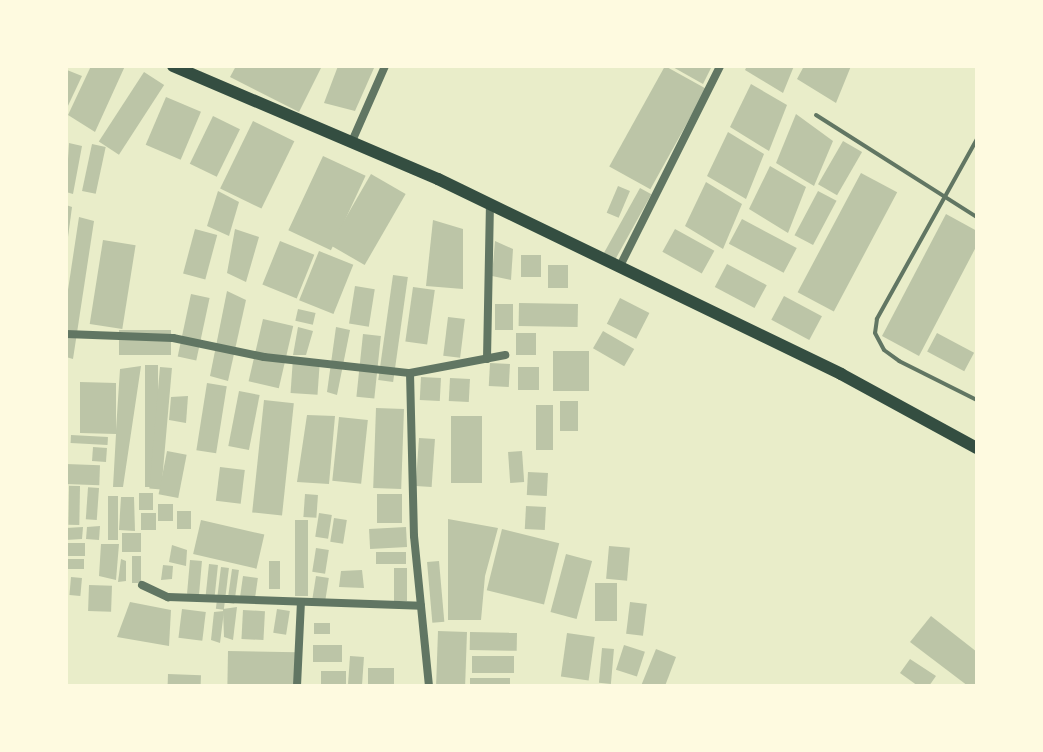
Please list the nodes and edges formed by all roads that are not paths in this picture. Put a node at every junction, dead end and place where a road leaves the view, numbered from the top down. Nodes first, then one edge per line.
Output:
1 (173, 66) edge
2 (385, 66) edge
3 (720, 66) edge
4 (816, 115) dead end
5 (353, 139) junction
6 (977, 139) edge
7 (945, 198) junction
8 (490, 204) junction
9 (977, 217) edge
10 (619, 268) junction
11 (66, 334) edge
12 (505, 355) dead end
13 (487, 359) junction
14 (410, 373) junction
15 (977, 400) edge
16 (977, 448) edge
17 (142, 585) dead end
18 (301, 602) junction
19 (421, 606) junction
20 (297, 686) edge
21 (429, 686) edge

1 - 5 main road
2 - 5 street
3 - 10 street
4 - 7 lane
5 - 8 main road
6 - 7 lane
7 - 9 lane
7 - 15 lane
8 - 10 main road
8 - 13 street
10 - 16 main road
11 - 14 street
12 - 13 street
13 - 14 street
14 - 19 street
17 - 18 street
18 - 19 street
18 - 20 street
19 - 21 street

